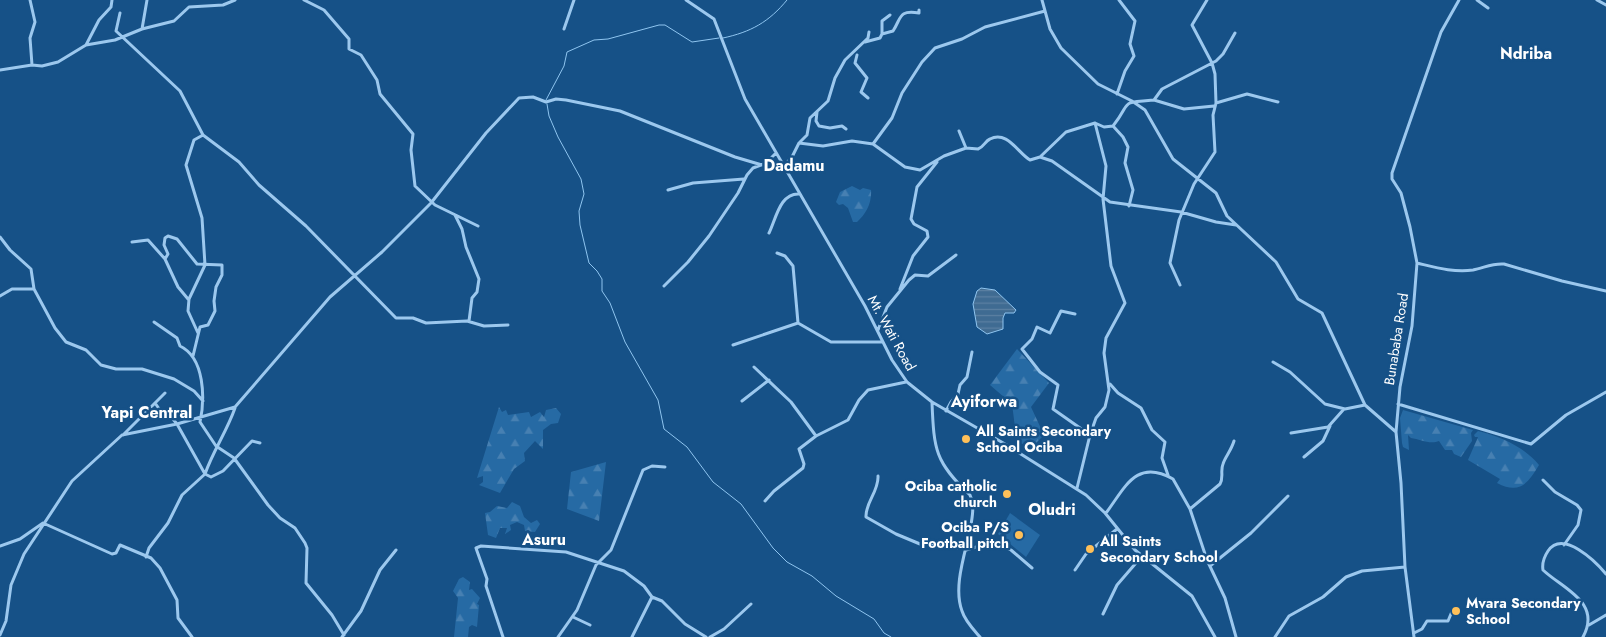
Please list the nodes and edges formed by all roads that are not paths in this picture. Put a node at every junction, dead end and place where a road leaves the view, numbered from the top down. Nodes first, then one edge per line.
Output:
1 (30, 0) edge
2 (112, 0) edge
3 (147, 0) edge
4 (235, 0) edge
5 (304, 0) edge
6 (574, 0) edge
7 (686, 0) edge
8 (1042, 0) edge
9 (1119, 0) edge
10 (1207, 0) edge
11 (1459, 0) edge
12 (1477, 0) edge
13 (1597, 0) edge
14 (1606, 6) edge
15 (1488, 8) dead end
16 (918, 10) dead end
17 (1045, 11) junction
18 (120, 13) dead end
19 (890, 15) dead end
20 (142, 29) junction
21 (564, 29) dead end
22 (869, 32) dead end
23 (1235, 33) dead end
24 (882, 34) junction
25 (123, 37) junction
26 (86, 45) junction
27 (856, 52) junction
28 (859, 60) dead end
29 (1212, 63) junction
30 (32, 65) junction
31 (0, 70) edge
32 (1117, 94) junction
33 (868, 98) dead end
34 (1154, 100) junction
35 (1132, 101) junction
36 (1278, 102) dead end
37 (1215, 105) junction
38 (817, 111) junction
39 (1095, 123) junction
40 (1113, 126) junction
41 (846, 129) dead end
42 (959, 131) dead end
43 (203, 135) junction
44 (800, 143) junction
45 (873, 144) junction
46 (966, 148) junction
47 (776, 153) junction
48 (941, 157) junction
49 (1040, 157) junction
50 (762, 165) junction
51 (784, 166) junction
52 (1197, 178) junction
53 (744, 179) junction
54 (668, 190) dead end
55 (801, 194) junction
56 (1103, 199) junction
57 (1110, 202) junction
58 (431, 203) junction
59 (1105, 205) junction
60 (1129, 206) junction
61 (1181, 212) junction
62 (454, 214) junction
63 (478, 226) dead end
64 (1237, 226) junction
65 (769, 233) dead end
66 (0, 237) edge
67 (132, 242) dead end
68 (777, 253) dead end
69 (956, 254) dead end
70 (165, 259) junction
71 (1417, 263) junction
72 (206, 264) junction
73 (354, 276) junction
74 (1180, 285) dead end
75 (664, 286) dead end
76 (34, 289) junction
77 (900, 289) junction
78 (1606, 291) edge
79 (0, 296) edge
80 (189, 299) junction
81 (1075, 314) dead end
82 (469, 321) junction
83 (154, 322) dead end
84 (798, 323) junction
85 (508, 325) dead end
86 (878, 331) junction
87 (198, 333) junction
88 (883, 342) junction
89 (733, 345) dead end
90 (972, 352) dead end
91 (192, 357) junction
92 (1273, 362) dead end
93 (754, 367) dead end
94 (769, 380) junction
95 (907, 382) junction
96 (1110, 384) junction
97 (1606, 392) edge
98 (165, 394) dead end
99 (742, 401) dead end
100 (932, 402) junction
101 (155, 403) junction
102 (204, 403) junction
103 (1398, 404) junction
104 (1365, 405) junction
105 (235, 407) junction
106 (1345, 409) junction
107 (946, 410) junction
108 (202, 417) junction
109 (177, 424) junction
110 (1331, 426) junction
111 (1396, 432) junction
112 (1291, 433) dead end
113 (1090, 434) junction
114 (122, 435) junction
115 (816, 436) junction
116 (1234, 441) dead end
117 (260, 442) dead end
118 (216, 446) junction
119 (1304, 457) dead end
120 (234, 459) junction
121 (665, 467) dead end
122 (205, 474) junction
123 (878, 476) dead end
124 (1168, 476) junction
125 (1543, 480) dead end
126 (1077, 488) junction
127 (1288, 496) dead end
128 (765, 501) dead end
129 (1190, 509) junction
130 (1105, 513) junction
131 (43, 523) junction
132 (1118, 529) junction
133 (1564, 545) junction
134 (0, 546) edge
135 (966, 548) junction
136 (396, 550) dead end
137 (1142, 556) junction
138 (146, 557) junction
139 (599, 561) junction
140 (1210, 566) junction
141 (1405, 567) junction
142 (1032, 568) dead end
143 (1075, 570) dead end
144 (1606, 574) edge
145 (652, 597) junction
146 (751, 604) dead end
147 (1453, 610) dead end
148 (1103, 614) dead end
149 (1606, 615) edge
150 (573, 617) junction
151 (590, 625) dead end
152 (1588, 625) junction
153 (0, 635) edge
154 (1414, 635) edge
155 (343, 636) edge
156 (192, 637) edge
157 (503, 637) edge
158 (558, 637) edge
159 (632, 637) edge
160 (708, 637) edge
161 (980, 637) edge
162 (1215, 637) edge
163 (1236, 637) edge
164 (1275, 637) edge
165 (1583, 637) edge

1 - 30 street
2 - 26 street
3 - 20 street
4 - 20 street
5 - 58 street
6 - 21 street
7 - 47 street, Mt. Wati Road
8 - 17 street
9 - 32 street
10 - 29 street
11 - 71 street, Bunababa Road
12 - 15 street
13 - 14 street
16 - 24 street
17 - 32 street
17 - 45 street
18 - 25 street
19 - 24 street
20 - 25 street
22 - 27 street
23 - 29 street
24 - 27 street
25 - 26 street
25 - 43 street
26 - 30 street
27 - 28 street
27 - 33 street
27 - 38 street
29 - 34 street
29 - 37 street
30 - 31 street
32 - 35 street
34 - 35 street
34 - 37 street
35 - 40 street
35 - 52 street
36 - 37 street
37 - 52 street
38 - 41 street
38 - 44 street
39 - 40 street
39 - 49 street
39 - 56 street
40 - 60 street
42 - 46 street
43 - 72 street
43 - 73 street
44 - 45 street
44 - 51 street
45 - 48 street
46 - 48 street
46 - 49 street
47 - 50 street
47 - 51 street, Mt. Wati Road
48 - 77 street
49 - 56 street
50 - 53 street
50 - 58 street
51 - 55 street, Mt. Wati Road
52 - 61 street
52 - 64 street
53 - 54 street
53 - 75 street
55 - 65 street
55 - 86 street, Mt. Wati Road
56 - 57 street
56 - 59 street
57 - 59 street
57 - 60 street
58 - 62 street
58 - 73 street
59 - 96 street
60 - 61 street
61 - 64 street
61 - 74 street
62 - 63 street
62 - 82 street
64 - 104 street
66 - 76 street
67 - 70 street
68 - 84 street
69 - 77 street
70 - 72 street
70 - 80 street
71 - 78 street
71 - 103 street, Bunababa Road
72 - 80 street
72 - 87 street
73 - 82 street
73 - 105 street
76 - 79 street
76 - 102 street
77 - 86 street
80 - 87 street
81 - 113 street
82 - 85 street
83 - 91 street
84 - 88 street
84 - 89 street
86 - 88 street, Mt. Wati Road
87 - 91 street
88 - 95 street, Mt. Wati Road
90 - 107 street
91 - 102 street
92 - 106 street
93 - 94 street
94 - 99 street
94 - 115 street
95 - 100 street, Mt. Wati Road
95 - 115 street
96 - 113 street
96 - 124 street
97 - 103 street
98 - 101 street
100 - 107 street, Mt. Wati Road
100 - 135 street
101 - 109 street
101 - 114 street
102 - 108 street
103 - 111 street, Bunababa Road
104 - 106 street
104 - 111 street
105 - 108 street
105 - 118 street
106 - 110 street
107 - 126 street, Mt. Wati Road
108 - 109 street
108 - 118 street
109 - 114 street
109 - 122 street
110 - 112 street
110 - 119 street
111 - 141 street, Bunababa Road
113 - 126 street
114 - 131 street
115 - 128 street
116 - 129 street
117 - 120 street
118 - 120 street
118 - 122 street
120 - 122 street
120 - 155 street
121 - 139 street
122 - 138 street
123 - 135 street
124 - 129 street
124 - 130 street
125 - 133 street
126 - 130 street, Mt. Wati Road
127 - 140 street
129 - 140 street
130 - 132 street, Mt. Wati Road
131 - 134 street
131 - 138 street
131 - 153 street
132 - 137 street, Mt. Wati Road
132 - 143 street
133 - 144 street
133 - 152 street
135 - 142 street
135 - 161 street
136 - 155 street
137 - 148 street
137 - 162 street, Mt. Wati Road
138 - 156 street
139 - 145 street
139 - 150 street
139 - 157 street
140 - 163 street
141 - 154 street, Bunababa Road
141 - 164 street
145 - 159 street
145 - 160 street
146 - 160 street
147 - 154 street
149 - 152 street
150 - 151 street
150 - 158 street
152 - 165 street

